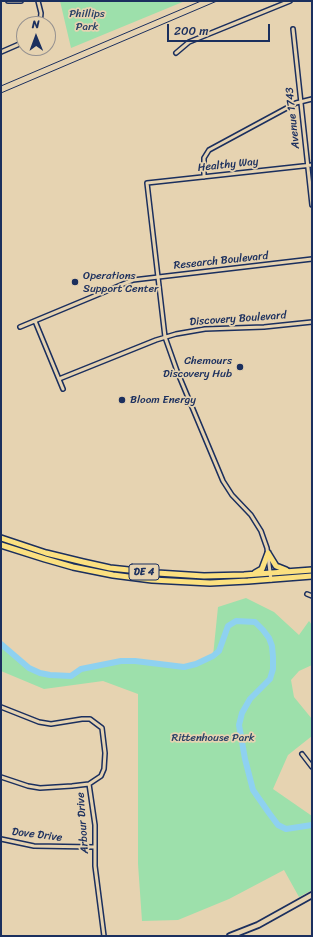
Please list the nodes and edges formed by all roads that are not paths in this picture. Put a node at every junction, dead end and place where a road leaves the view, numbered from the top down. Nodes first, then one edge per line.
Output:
1 (8, 1) edge
2 (21, 1) edge
3 (38, 1) edge
4 (290, 1) edge
5 (41, 16) edge
6 (293, 29) dead end
7 (16, 45) edge
8 (1, 52) edge
9 (176, 53) dead end
10 (312, 99) edge
11 (301, 101) junction
12 (312, 165) edge
13 (308, 166) junction
14 (204, 177) junction
15 (312, 205) edge
16 (312, 260) edge
17 (157, 277) junction
18 (34, 321) junction
19 (312, 322) edge
20 (20, 327) dead end
21 (165, 337) junction
22 (59, 379) junction
23 (63, 389) dead end
24 (1, 538) edge
25 (1, 545) edge
26 (268, 552) junction
27 (312, 570) edge
28 (295, 572) junction
29 (270, 573) junction
30 (244, 575) junction
31 (312, 576) edge
32 (271, 580) junction
33 (306, 594) dead end
34 (312, 596) edge
35 (1, 707) edge
36 (302, 754) dead end
37 (312, 767) edge
38 (1, 777) edge
39 (89, 784) junction
40 (1, 839) edge
41 (94, 847) junction
42 (312, 897) edge
43 (104, 936) edge
44 (230, 936) edge

1 - 2 street
3 - 5 street
4 - 9 street
6 - 11 street, Avenue 1743
7 - 8 street
10 - 11 street
11 - 13 street, Avenue 1743
11 - 14 street
12 - 13 street, Healthy Way
13 - 14 street, Healthy Way
13 - 15 street, Avenue 1743
14 - 17 street, Healthy Way
16 - 17 street, Research Boulevard
17 - 18 street, Research Boulevard
17 - 21 street
18 - 20 street, Research Boulevard
18 - 22 street
19 - 21 street, Discovery Boulevard
21 - 22 street, Discovery Boulevard
21 - 26 street
22 - 23 street
24 - 30 main road, DE 4
25 - 32 main road, DE 4
26 - 28 main road
26 - 29 street
26 - 30 main road
27 - 28 main road, DE 4
28 - 29 main road, DE 4
29 - 30 main road, DE 4
29 - 32 street
31 - 32 main road, DE 4
33 - 34 street
35 - 39 street, Arbour Drive
36 - 37 street
38 - 39 street
39 - 41 street, Arbour Drive
40 - 41 street, Dove Drive
41 - 43 street, Arbour Drive
42 - 44 street

